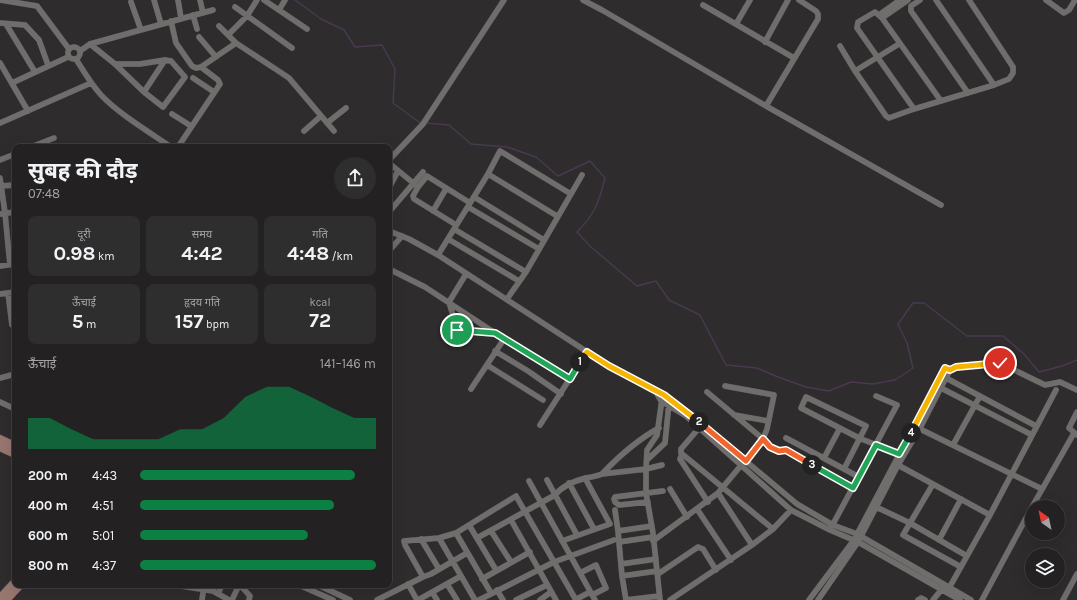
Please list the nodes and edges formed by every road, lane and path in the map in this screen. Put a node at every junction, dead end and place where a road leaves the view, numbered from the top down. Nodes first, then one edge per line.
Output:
1 (0, 0) edge
2 (154, 0) edge
3 (178, 0) edge
4 (200, 0) edge
5 (257, 0) edge
6 (264, 0) edge
7 (285, 0) edge
8 (504, 0) edge
9 (582, 0) edge
10 (750, 0) edge
11 (788, 0) edge
12 (800, 0) edge
13 (900, 0) edge
14 (908, 0) edge
15 (920, 0) edge
16 (936, 0) edge
17 (969, 0) edge
18 (1046, 0) edge
19 (1075, 0) edge
20 (131, 2) dead end
21 (703, 5) dead end
22 (235, 7) dead end
23 (213, 10) dead end
24 (278, 10) junction
25 (203, 12) junction
26 (193, 15) junction
27 (879, 15) junction
28 (247, 16) junction
29 (181, 18) junction
30 (171, 21) junction
31 (3, 23) edge
32 (161, 24) junction
33 (736, 24) junction
34 (219, 26) dead end
35 (197, 29) dead end
36 (307, 29) dead end
37 (141, 30) junction
38 (228, 35) junction
39 (199, 37) dead end
40 (236, 42) junction
41 (765, 42) junction
42 (90, 44) junction
43 (899, 44) junction
44 (840, 46) dead end
45 (292, 48) dead end
46 (69, 49) junction
47 (80, 51) junction
48 (68, 57) junction
49 (216, 57) junction
50 (794, 58) junction
51 (877, 58) junction
52 (76, 60) junction
53 (165, 60) junction
54 (0, 63) edge
55 (115, 64) junction
56 (48, 65) junction
57 (202, 67) junction
58 (855, 71) junction
59 (35, 72) junction
60 (193, 78) dead end
61 (12, 83) junction
62 (91, 83) junction
63 (994, 85) junction
64 (144, 92) junction
65 (214, 92) junction
66 (968, 93) junction
67 (941, 102) junction
68 (766, 106) junction
69 (346, 108) dead end
70 (914, 109) junction
71 (28, 111) junction
72 (172, 114) dead end
73 (321, 116) junction
74 (0, 123) edge
75 (327, 123) junction
76 (191, 126) junction
77 (304, 131) dead end
78 (334, 131) dead end
79 (54, 138) dead end
80 (39, 144) edge
81 (167, 144) edge
82 (180, 144) edge
83 (12, 155) edge
84 (392, 157) edge
85 (0, 160) edge
86 (392, 166) edge
87 (398, 171) junction
88 (423, 172) dead end
89 (488, 174) junction
90 (582, 175) dead end
91 (0, 178) edge
92 (392, 182) edge
93 (12, 185) edge
94 (1, 186) junction
95 (416, 186) junction
96 (446, 188) junction
97 (571, 194) junction
98 (474, 197) junction
99 (467, 204) junction
100 (941, 205) dead end
101 (392, 209) edge
102 (433, 211) junction
103 (3, 214) edge
104 (557, 216) junction
105 (510, 219) junction
106 (453, 223) dead end
107 (454, 229) junction
108 (504, 229) junction
109 (392, 232) edge
110 (402, 236) junction
111 (448, 239) junction
112 (544, 240) junction
113 (392, 248) edge
114 (539, 249) junction
115 (490, 251) junction
116 (438, 255) junction
117 (484, 261) junction
118 (12, 264) edge
119 (0, 266) edge
120 (392, 270) edge
121 (526, 272) junction
122 (466, 274) junction
123 (519, 282) junction
124 (12, 292) edge
125 (8, 293) junction
126 (0, 294) edge
127 (507, 299) junction
128 (449, 302) junction
129 (12, 325) dead end
130 (495, 333) junction
131 (504, 339) junction
132 (495, 351) junction
133 (587, 352) junction
134 (487, 364) junction
135 (950, 370) junction
136 (12, 375) edge
137 (0, 378) edge
138 (946, 378) junction
139 (570, 379) junction
140 (725, 386) dead end
141 (941, 388) junction
142 (471, 389) dead end
143 (1056, 390) dead end
144 (1077, 390) edge
145 (707, 392) dead end
146 (561, 394) junction
147 (876, 396) dead end
148 (980, 396) junction
149 (662, 398) junction
150 (543, 400) dead end
151 (0, 402) edge
152 (669, 402) junction
153 (975, 405) junction
154 (12, 408) edge
155 (1077, 412) edge
156 (733, 415) junction
157 (768, 421) junction
158 (540, 424) dead end
159 (1036, 426) junction
160 (917, 427) junction
161 (659, 428) junction
162 (699, 428) junction
163 (840, 428) junction
164 (1075, 434) edge
165 (1032, 435) junction
166 (786, 438) dead end
167 (859, 438) junction
168 (0, 439) edge
169 (763, 439) junction
170 (665, 440) junction
171 (12, 445) edge
172 (876, 445) junction
173 (953, 445) junction
174 (0, 447) edge
175 (12, 453) edge
176 (682, 454) junction
177 (899, 454) junction
178 (824, 458) junction
179 (647, 460) junction
180 (746, 461) junction
181 (896, 464) junction
182 (662, 465) dead end
183 (741, 466) junction
184 (844, 468) junction
185 (646, 469) junction
186 (602, 474) junction
187 (1012, 474) junction
188 (859, 477) junction
189 (585, 478) junction
190 (546, 480) dead end
191 (529, 481) dead end
192 (569, 484) junction
193 (933, 484) junction
194 (853, 488) junction
195 (1042, 489) junction
196 (670, 490) dead end
197 (663, 491) dead end
198 (720, 491) junction
199 (555, 494) junction
200 (646, 494) junction
201 (961, 499) junction
202 (1036, 500) edge
203 (541, 502) junction
204 (648, 502) junction
205 (708, 502) junction
206 (874, 506) junction
207 (697, 509) junction
208 (615, 510) dead end
209 (791, 510) junction
210 (526, 511) junction
211 (990, 515) junction
212 (687, 516) junction
213 (511, 520) junction
214 (1025, 520) edge
215 (910, 523) junction
216 (469, 525) junction
217 (652, 526) junction
218 (832, 527) junction
219 (773, 529) junction
220 (594, 530) junction
221 (491, 531) junction
222 (618, 531) junction
223 (456, 533) junction
224 (577, 535) junction
225 (439, 538) junction
226 (477, 538) junction
227 (858, 538) junction
228 (421, 539) junction
229 (653, 539) junction
230 (939, 540) junction
231 (562, 541) junction
232 (616, 541) junction
233 (752, 545) junction
234 (530, 552) junction
235 (466, 553) junction
236 (570, 555) junction
237 (967, 556) junction
238 (656, 559) junction
239 (731, 560) junction
240 (453, 561) junction
241 (511, 562) junction
242 (554, 562) junction
243 (621, 564) junction
244 (961, 567) junction
245 (439, 569) junction
246 (496, 570) junction
247 (538, 570) junction
248 (716, 570) junction
249 (580, 573) junction
250 (658, 573) junction
251 (1077, 574) edge
252 (462, 576) junction
253 (622, 576) junction
254 (423, 577) junction
255 (482, 579) junction
256 (408, 584) junction
257 (447, 584) junction
258 (12, 585) edge
259 (547, 585) junction
260 (17, 588) edge
261 (204, 588) edge
262 (206, 588) edge
263 (221, 588) edge
264 (238, 588) edge
265 (243, 588) edge
266 (306, 588) edge
267 (324, 588) edge
268 (328, 590) junction
269 (497, 590) junction
270 (946, 590) junction
271 (432, 592) junction
272 (551, 592) junction
273 (491, 593) junction
274 (218, 594) junction
275 (592, 595) edge
276 (325, 596) junction
277 (677, 597) edge
278 (0, 598) edge
279 (659, 598) edge
280 (820, 598) edge
281 (6, 600) edge
282 (202, 600) edge
283 (230, 600) edge
284 (248, 600) edge
285 (333, 600) edge
286 (350, 600) edge
287 (377, 600) edge
288 (418, 600) edge
289 (437, 600) edge
290 (457, 600) edge
291 (475, 600) edge
292 (479, 600) edge
293 (502, 600) edge
294 (516, 600) edge
295 (540, 600) edge
296 (556, 600) edge
297 (576, 600) edge
298 (626, 600) edge
299 (670, 600) edge
300 (809, 600) edge
301 (827, 600) edge
302 (918, 600) edge
303 (925, 600) edge
304 (933, 600) edge
305 (960, 600) edge
306 (971, 600) edge
307 (982, 600) edge
308 (1063, 600) edge

1 - 46 street
2 - 32 street
3 - 29 street
4 - 25 street
5 - 28 street
6 - 24 street
7 - 24 street
8 - 84 street
9 - 68 street
10 - 33 street
11 - 41 street
12 - 50 street
13 - 27 street
14 - 27 street
15 - 66 street
16 - 63 street
17 - 63 street
18 - 19 street
20 - 37 street
21 - 33 street
22 - 28 street
23 - 25 street
24 - 36 street
25 - 26 street
26 - 29 street
26 - 35 street
27 - 43 street
27 - 51 street
28 - 38 street
28 - 45 street
29 - 30 street
30 - 32 street
30 - 57 street
31 - 56 street
31 - 59 street
32 - 37 street
33 - 41 street
34 - 38 street
37 - 42 street
38 - 40 street
39 - 49 street
40 - 49 street
40 - 73 street
41 - 50 street
42 - 47 street
42 - 55 street
43 - 51 street
43 - 67 street
44 - 58 street
46 - 47 street
46 - 48 street
47 - 52 street
48 - 52 street
48 - 56 street
49 - 57 street
50 - 68 street
51 - 58 street
51 - 70 street
52 - 62 street
53 - 55 street
53 - 64 street
53 - 64 street
54 - 61 street
55 - 64 street
56 - 59 street
57 - 65 street
58 - 70 street
59 - 61 street
60 - 65 street
61 - 71 street
62 - 71 street
62 - 81 street
63 - 66 street
65 - 76 street
66 - 67 street
67 - 70 street
68 - 100 street
69 - 75 street
71 - 74 street
72 - 76 street
73 - 75 street
73 - 77 street
75 - 78 street
76 - 82 street
79 - 80 street
83 - 85 street
86 - 87 street
87 - 92 street
87 - 95 street
88 - 95 street
89 - 97 street
89 - 98 street
89 - 104 street
90 - 97 street
91 - 94 street
93 - 94 street
94 - 103 street
95 - 96 street
95 - 101 street
95 - 102 street
96 - 99 street
96 - 102 street
97 - 104 street
98 - 99 street
98 - 105 street
99 - 107 street
99 - 108 street
102 - 106 street
103 - 118 street
104 - 112 street
105 - 108 street
105 - 112 street
107 - 111 street
107 - 115 street
108 - 114 street
109 - 110 street
110 - 113 street
110 - 116 street
111 - 116 street
111 - 117 street
112 - 114 street
114 - 121 street
115 - 117 street
115 - 121 street
116 - 122 street
117 - 123 street
118 - 119 street
120 - 128 street
121 - 123 street
122 - 127 street
122 - 128 street
123 - 127 street
124 - 125 street
125 - 126 street
125 - 129 street
127 - 133 street
128 - 130 street
128 - 130 street
130 - 131 street
131 - 132 street
131 - 139 street
132 - 134 street
132 - 146 street
133 - 139 street
133 - 149 street
134 - 142 street
134 - 150 street
135 - 138 street
135 - 144 street
135 - 160 street
136 - 137 street
138 - 141 street
138 - 148 street
139 - 146 street
140 - 157 street
141 - 153 street
141 - 160 street
143 - 159 street
145 - 156 street
146 - 158 street
147 - 172 street
148 - 153 street
148 - 159 street
149 - 152 street
149 - 161 street
151 - 154 street
152 - 162 street
152 - 170 street
152 - 180 street
153 - 165 street
153 - 173 street
155 - 164 street
156 - 157 street
156 - 169 street
157 - 169 street
159 - 165 street
160 - 173 street
160 - 177 street
160 - 181 street
161 - 170 street
161 - 179 street
161 - 186 street
162 - 176 street
162 - 183 street
163 - 167 street
163 - 167 street
163 - 178 street
164 - 195 street
165 - 187 street
166 - 178 street
167 - 172 street
167 - 184 street
168 - 171 street
169 - 180 street
169 - 194 street
170 - 179 street
172 - 177 street
172 - 188 street
173 - 187 street
174 - 175 street
176 - 198 street
176 - 205 street
177 - 181 street
178 - 184 street
179 - 185 street
180 - 183 street
180 - 218 street
181 - 193 street
181 - 206 street
182 - 185 street
183 - 198 street
183 - 209 street
184 - 188 street
185 - 186 street
185 - 200 street
186 - 189 street
187 - 195 street
187 - 211 street
188 - 194 street
189 - 192 street
189 - 220 street
190 - 199 street
191 - 203 street
192 - 199 street
192 - 220 street
193 - 201 street
193 - 215 street
194 - 218 street
195 - 202 street
196 - 212 street
197 - 200 street
198 - 205 street
198 - 219 street
198 - 233 street
199 - 203 street
199 - 224 street
200 - 204 street
200 - 204 street
201 - 211 street
201 - 230 street
203 - 210 street
203 - 231 street
204 - 217 street
205 - 207 street
206 - 215 street
206 - 227 street
207 - 212 street
207 - 239 street
208 - 222 street
209 - 218 street
209 - 219 street
210 - 213 street
210 - 216 street
210 - 242 street
211 - 237 street
212 - 229 street
213 - 221 street
213 - 234 street
214 - 307 street
215 - 230 street
215 - 244 street
216 - 223 street
216 - 226 street
217 - 222 street
217 - 229 street
218 - 227 street
219 - 233 street
220 - 224 street
221 - 226 street
221 - 241 street
222 - 232 street
223 - 225 street
223 - 235 street
224 - 231 street
225 - 228 street
225 - 240 street
226 - 246 street
227 - 270 street
227 - 280 street
227 - 300 street
228 - 245 street
228 - 254 street
229 - 232 street
229 - 238 street
230 - 237 street
231 - 236 street
232 - 236 street
232 - 243 street
233 - 239 street
234 - 241 street
234 - 247 street
235 - 240 street
235 - 255 street
236 - 242 street
236 - 249 street
237 - 244 street
238 - 243 street
238 - 250 street
239 - 248 street
240 - 245 street
240 - 252 street
241 - 246 street
242 - 247 street
242 - 297 street
243 - 253 street
244 - 270 street
245 - 254 street
246 - 255 street
247 - 259 street
247 - 269 street
248 - 250 street
248 - 277 street
249 - 275 street
249 - 275 street
250 - 253 street
250 - 279 street
251 - 308 street
252 - 257 street
252 - 291 street
253 - 298 street
254 - 256 street
255 - 273 street
256 - 287 street
256 - 288 street
257 - 271 street
257 - 290 street
258 - 278 street
259 - 272 street
259 - 294 street
260 - 281 street
261 - 282 street
262 - 274 street
263 - 274 street
264 - 283 street
265 - 284 street
266 - 276 street
267 - 268 street
268 - 276 street
268 - 286 street
269 - 273 street
269 - 293 street
270 - 304 street
270 - 305 street
270 - 306 street
271 - 288 street
271 - 289 street
272 - 295 street
272 - 296 street
273 - 292 street
274 - 283 street
275 - 297 street
276 - 285 street
277 - 299 street
279 - 298 street
280 - 301 street
302 - 303 street

